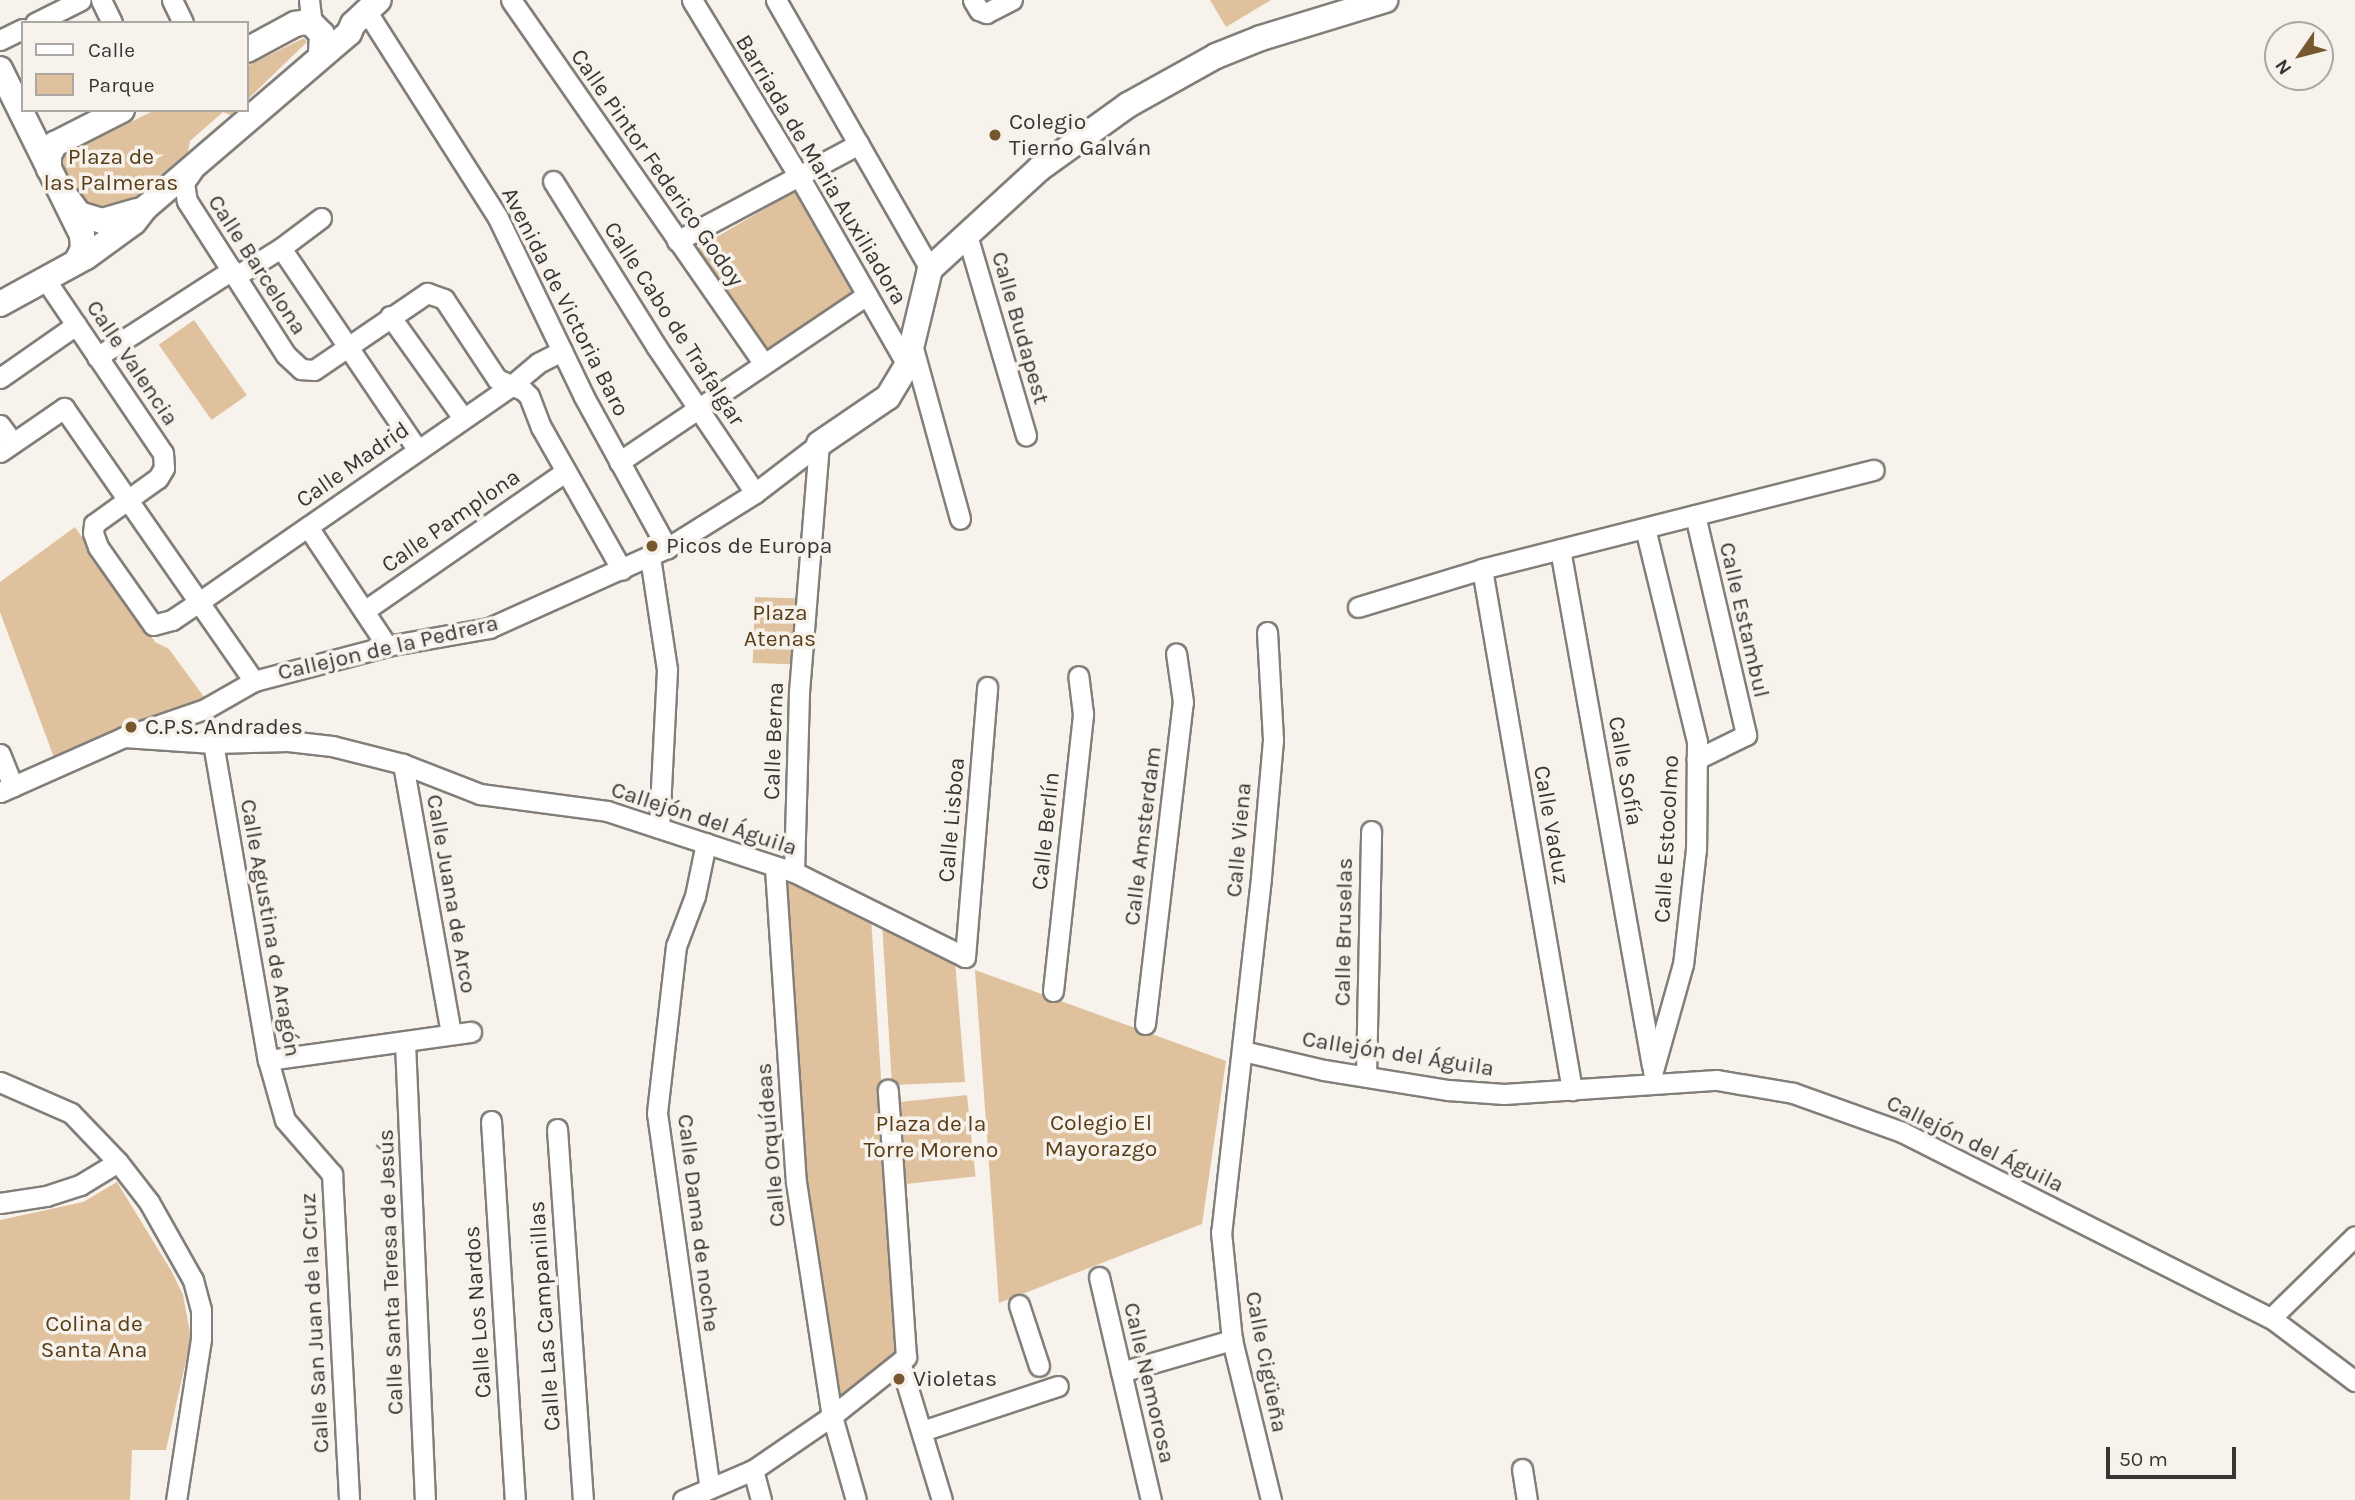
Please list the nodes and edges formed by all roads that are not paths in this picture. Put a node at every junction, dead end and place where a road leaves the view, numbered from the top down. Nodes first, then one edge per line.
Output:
1 (81, 0) edge
2 (101, 0) edge
3 (172, 0) edge
4 (511, 0) edge
5 (692, 0) edge
6 (776, 0) edge
7 (1012, 0) edge
8 (1385, 0) edge
9 (980, 7) edge
10 (367, 12) edge
11 (313, 17) edge
12 (38, 19) edge
13 (111, 21) edge
14 (182, 21) edge
15 (21, 28) edge
16 (0, 40) edge
17 (248, 49) edge
18 (321, 54) junction
19 (0, 69) edge
20 (21, 112) edge
21 (21, 112) edge
22 (114, 112) edge
23 (88, 118) edge
24 (859, 144) junction
25 (49, 169) junction
26 (192, 170) junction
27 (800, 178) junction
28 (553, 181) dead end
29 (62, 194) junction
30 (145, 208) junction
31 (321, 218) dead end
32 (967, 235) junction
33 (677, 241) junction
34 (281, 247) junction
35 (78, 259) junction
36 (930, 269) junction
37 (234, 273) junction
38 (45, 279) junction
39 (867, 295) junction
40 (0, 304) edge
41 (390, 316) junction
42 (76, 325) junction
43 (347, 347) junction
44 (562, 351) junction
45 (909, 353) junction
46 (97, 357) junction
47 (764, 364) junction
48 (0, 378) edge
49 (513, 385) junction
50 (698, 411) junction
51 (463, 418) junction
52 (0, 425) edge
53 (1026, 436) dead end
54 (819, 444) junction
55 (6, 448) edge
56 (417, 449) junction
57 (619, 462) junction
58 (1874, 470) dead end
59 (565, 471) junction
60 (755, 493) junction
61 (128, 499) junction
62 (1695, 515) junction
63 (960, 519) dead end
64 (308, 527) junction
65 (1645, 528) junction
66 (1560, 549) junction
67 (659, 552) junction
68 (1482, 569) junction
69 (622, 570) junction
70 (199, 602) junction
71 (1359, 607) dead end
72 (364, 611) junction
73 (1267, 632) dead end
74 (387, 646) junction
75 (1176, 653) dead end
76 (1078, 676) dead end
77 (254, 681) junction
78 (987, 687) dead end
79 (124, 737) junction
80 (213, 743) junction
81 (0, 754) edge
82 (1697, 759) junction
83 (403, 764) junction
84 (6, 789) edge
85 (659, 828) junction
86 (1371, 831) dead end
87 (706, 843) junction
88 (784, 870) junction
89 (965, 957) joint
90 (1053, 991) dead end
91 (1145, 1024) dead end
92 (471, 1032) dead end
93 (451, 1034) junction
94 (405, 1043) junction
95 (1243, 1051) junction
96 (268, 1060) junction
97 (1366, 1076) junction
98 (1654, 1078) junction
99 (0, 1082) edge
100 (888, 1090) dead end
101 (1572, 1090) junction
102 (285, 1120) joint
103 (491, 1121) dead end
104 (557, 1129) dead end
105 (118, 1162) junction
106 (0, 1203) edge
107 (1221, 1233) joint
108 (2355, 1236) edge
109 (1099, 1277) dead end
110 (1019, 1305) dead end
111 (2271, 1318) junction
112 (1232, 1340) junction
113 (903, 1359) junction
114 (1039, 1366) dead end
115 (1121, 1372) junction
116 (2355, 1381) edge
117 (1058, 1386) dead end
118 (832, 1416) junction
119 (922, 1431) junction
120 (1522, 1469) dead end
121 (753, 1470) junction
122 (710, 1488) junction
123 (176, 1500) edge
124 (349, 1500) edge
125 (425, 1500) edge
126 (515, 1500) edge
127 (583, 1500) edge
128 (683, 1500) edge
129 (761, 1500) edge
130 (856, 1500) edge
131 (942, 1500) edge
132 (1151, 1500) edge
133 (1271, 1500) edge
134 (1527, 1500) edge

1 - 12 street
2 - 13 street
3 - 14 street
4 - 33 street, Calle Pintor Federico Godoy
5 - 27 street, Barriada de Maria Auxiliadora
6 - 24 street
7 - 9 street
8 - 32 street
10 - 11 street
10 - 18 street
10 - 44 street, Avenida de Victoria Baro
11 - 17 street
11 - 18 street
15 - 16 street
18 - 26 street
19 - 20 street
21 - 25 street
22 - 23 street
23 - 25 street
24 - 27 street
24 - 36 street
25 - 29 street
26 - 30 street
26 - 37 street, Calle Barcelona
27 - 33 street
27 - 39 street, Barriada de Maria Auxiliadora
28 - 50 street, Calle Cabo de Trafalgar
29 - 30 street
29 - 35 street
30 - 35 street
31 - 34 street
32 - 36 street
32 - 53 street, Calle Budapest
33 - 47 street, Calle Pintor Federico Godoy
34 - 37 street
34 - 43 street
35 - 38 street
36 - 45 street, Callejon de la Pedrera
37 - 43 street, Calle Barcelona
37 - 46 street
38 - 40 street
38 - 42 street, Calle Valencia
39 - 45 street, Barriada de Maria Auxiliadora
39 - 47 street
41 - 43 street
41 - 49 street
41 - 51 street
42 - 46 street, Calle Valencia
42 - 48 street
43 - 56 street
44 - 49 street, Calle Madrid
44 - 57 street, Avenida de Victoria Baro
45 - 54 street, Callejon de la Pedrera
45 - 63 street
46 - 61 street, Calle Valencia
47 - 50 street
49 - 51 street, Calle Madrid
49 - 59 street
50 - 57 street
50 - 60 street, Calle Cabo de Trafalgar
51 - 56 street, Calle Madrid
52 - 55 street
54 - 60 street, Callejon de la Pedrera
54 - 88 street, Calle Berna
55 - 61 street
56 - 64 street, Calle Madrid
57 - 67 street, Avenida de Victoria Baro
58 - 62 street
59 - 69 street
59 - 72 street, Calle Pamplona
60 - 67 street, Callejon de la Pedrera
61 - 70 street
61 - 70 street, Calle Madrid
62 - 65 street
62 - 82 street, Calle Estambul
64 - 70 street, Calle Madrid
64 - 72 street
65 - 66 street
65 - 82 street, Calle Estocolmo
66 - 68 street
66 - 98 street, Calle Sofía
67 - 69 street, Callejon de la Pedrera
67 - 85 street
68 - 71 street
68 - 101 street, Calle Vaduz
69 - 74 street, Callejon de la Pedrera
70 - 77 street
72 - 74 street
73 - 95 street, Calle Viena
74 - 77 street, Callejon de la Pedrera
75 - 91 street, Calle Amsterdam
76 - 90 street, Calle Berlín
77 - 79 street, Callejon de la Pedrera
78 - 89 street, Calle Lisboa
79 - 80 street, Callejón del Águila
79 - 84 street, Callejon de la Pedrera
80 - 83 street, Callejón del Águila
80 - 96 street, Calle Agustina de Aragón
81 - 84 street
82 - 98 street, Calle Estocolmo
83 - 85 street, Callejón del Águila
83 - 93 street, Calle Juana de Arco
85 - 87 street, Callejón del Águila
86 - 97 street, Calle Bruselas
87 - 88 street, Callejón del Águila
87 - 122 street, Calle Dama de noche
88 - 89 street, Callejón del Águila
88 - 118 street, Calle Orquídeas
92 - 93 street
93 - 94 street
94 - 96 street
94 - 125 street, Calle Santa Teresa de Jesús
95 - 97 street, Callejón del Águila
95 - 107 street, Calle Viena
96 - 102 street, Calle Agustina de Aragón
97 - 101 street, Callejón del Águila
98 - 101 street, Callejón del Águila
98 - 111 street, Callejón del Águila
99 - 105 street
100 - 113 street
102 - 124 street, Calle San Juan de la Cruz
103 - 126 street, Calle Los Nardos
104 - 127 street, Calle Las Campanillas
105 - 106 street
105 - 123 street
107 - 112 street, Calle Cigüeña
108 - 111 street
109 - 115 street, Calle Nemorosa
110 - 114 street
111 - 116 street, Callejón del Águila
112 - 115 street
112 - 133 street, Calle Cigüeña
113 - 118 street
113 - 119 street
115 - 132 street, Calle Nemorosa
117 - 119 street
118 - 121 street
118 - 130 street, Calle Orquídeas
119 - 131 street
120 - 134 street
121 - 122 street
121 - 129 street
122 - 128 street

